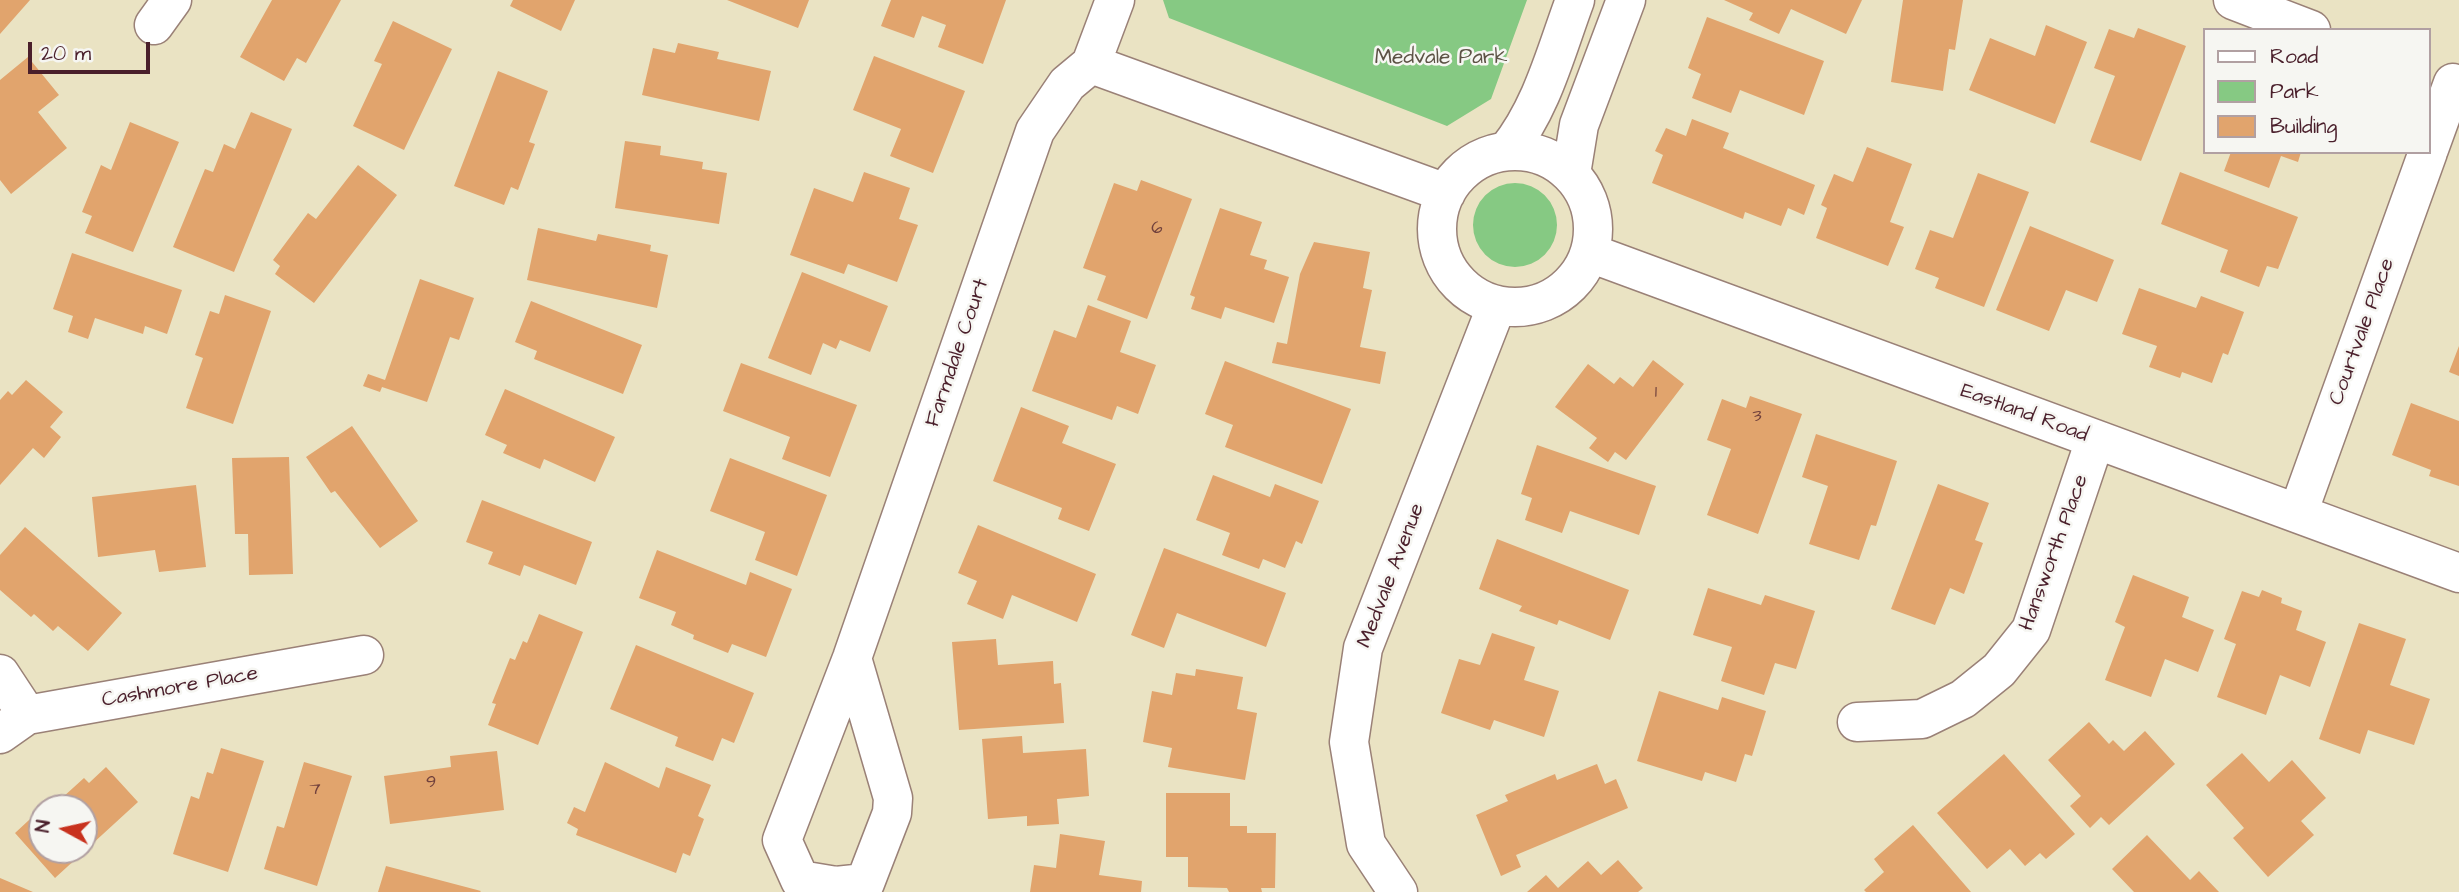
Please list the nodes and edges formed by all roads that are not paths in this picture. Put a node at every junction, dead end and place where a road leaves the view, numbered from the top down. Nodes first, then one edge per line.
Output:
1 (1115, 0) edge
2 (1575, 0) edge
3 (1626, 0) edge
4 (2233, 0) edge
5 (2306, 28) edge
6 (1091, 64) junction
7 (2447, 81) edge
8 (2431, 142) edge
9 (1507, 151) junction
10 (2428, 154) edge
11 (1571, 174) junction
12 (1447, 193) junction
13 (1590, 253) junction
14 (1497, 305) junction
15 (2095, 440) junction
16 (2298, 513) junction
17 (2459, 573) edge
18 (364, 655) dead end
19 (852, 657) junction
20 (0, 674) edge
21 (1857, 722) dead end
22 (13, 725) edge
23 (1398, 892) edge

1 - 6 street, Farmdale Court
2 - 9 street
3 - 11 street
4 - 5 street
6 - 12 street
6 - 19 street, Farmdale Court
7 - 8 street, Courtvale Place
9 - 11 street
9 - 12 street
10 - 16 street, Courtvale Place
11 - 13 street
12 - 14 street
13 - 14 street
13 - 15 street, Eastland Road
14 - 23 street, Medvale Avenue
15 - 16 street, Eastland Road
15 - 21 street, Hansworth Place
16 - 17 street, Eastland Road
18 - 22 street, Cashmore Place
19 - 19 street, Farmdale Court
20 - 22 street

